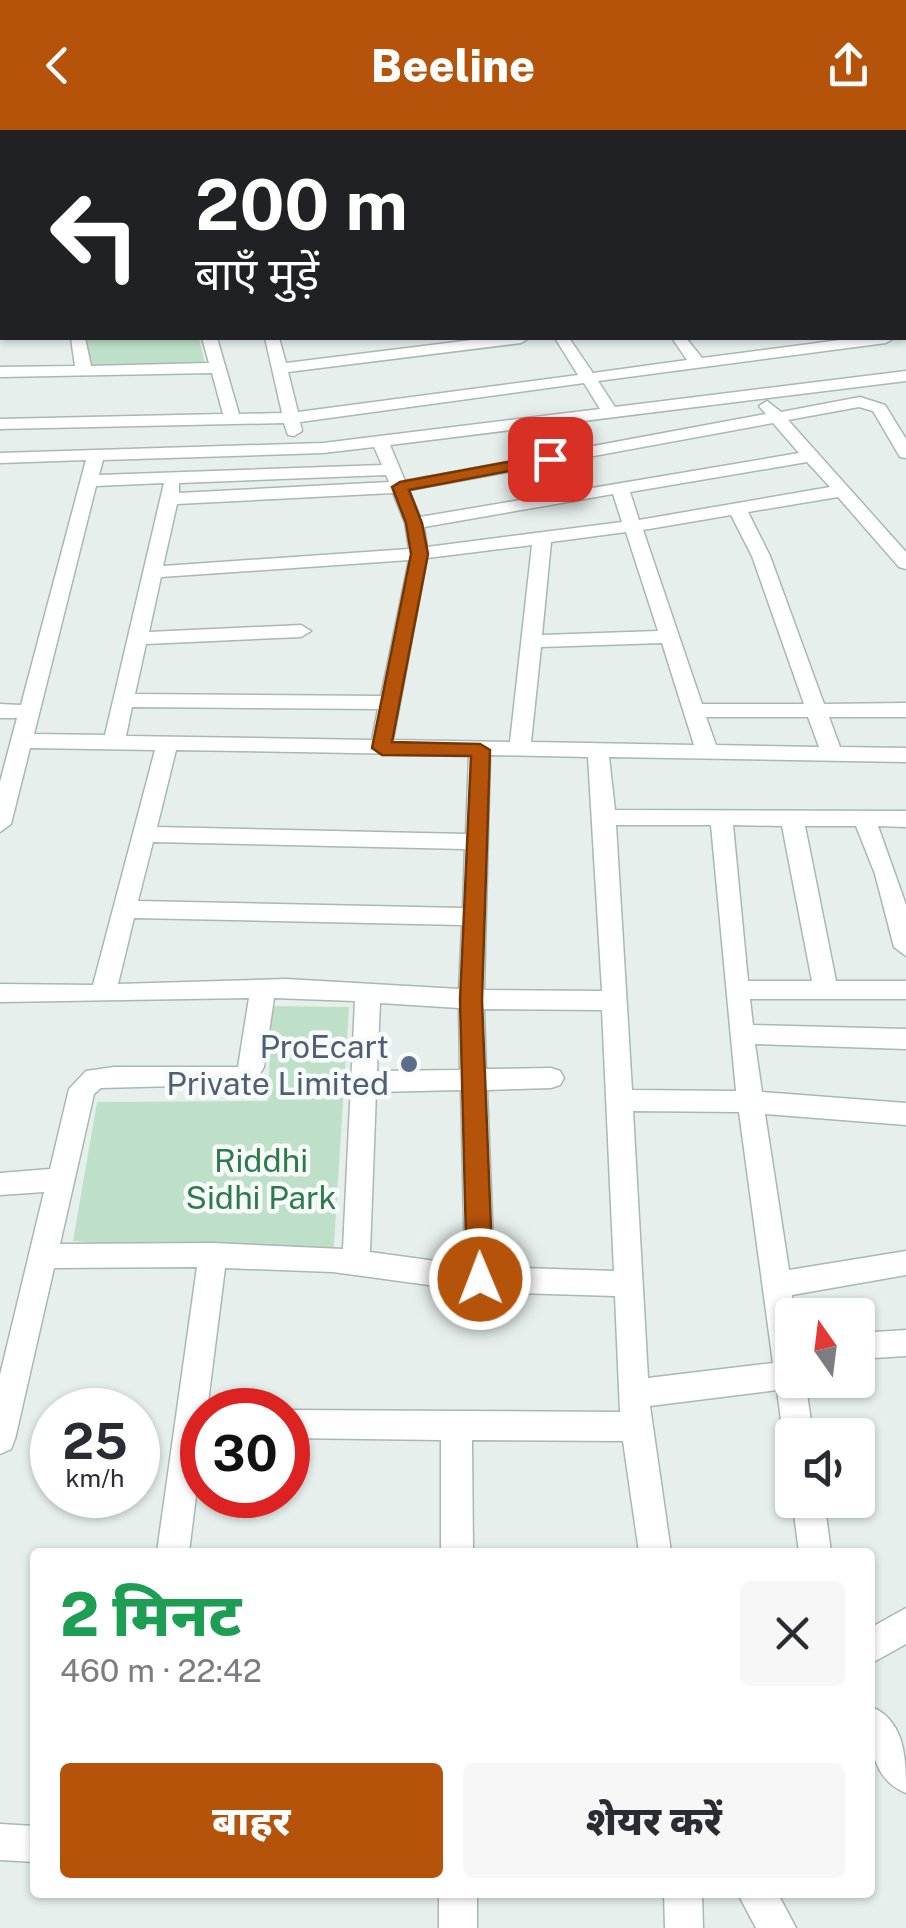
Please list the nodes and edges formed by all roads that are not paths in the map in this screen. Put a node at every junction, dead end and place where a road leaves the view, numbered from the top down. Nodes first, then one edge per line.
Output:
1 (78, 340) edge
2 (211, 340) edge
3 (273, 340) edge
4 (486, 340) edge
5 (563, 340) edge
6 (680, 340) edge
7 (855, 340) edge
8 (449, 342) edge
9 (792, 344) edge
10 (698, 364) junction
11 (906, 367) edge
12 (218, 368) junction
13 (280, 368) junction
14 (84, 371) junction
15 (0, 372) edge
16 (884, 374) junction
17 (906, 376) edge
18 (588, 378) junction
19 (820, 378) junction
20 (756, 395) junction
21 (609, 409) junction
22 (777, 416) junction
23 (291, 418) junction
24 (232, 419) junction
25 (0, 424) edge
26 (296, 441) junction
27 (381, 442) junction
28 (0, 448) edge
29 (906, 453) edge
30 (810, 456) junction
31 (95, 457) junction
32 (0, 458) edge
33 (174, 479) junction
34 (397, 479) junction
35 (89, 482) junction
36 (316, 483) junction
37 (620, 488) junction
38 (840, 491) junction
39 (167, 499) junction
40 (737, 508) junction
41 (414, 523) junction
42 (634, 526) junction
43 (542, 539) junction
44 (419, 554) junction
45 (906, 563) edge
46 (152, 572) junction
47 (301, 632) dead end
48 (137, 638) junction
49 (670, 638) junction
50 (531, 641) junction
51 (124, 700) junction
52 (389, 703) junction
53 (816, 710) junction
54 (906, 710) edge
55 (0, 711) edge
56 (694, 711) junction
57 (31, 712) junction
58 (24, 741) junction
59 (114, 743) junction
60 (167, 744) junction
61 (382, 748) junction
62 (480, 750) junction
63 (520, 751) junction
64 (598, 752) junction
65 (708, 754) junction
66 (832, 754) junction
67 (906, 755) edge
68 (605, 817) junction
69 (721, 818) junction
70 (792, 818) junction
71 (864, 819) junction
72 (906, 820) edge
73 (0, 824) edge
74 (144, 834) junction
75 (477, 842) junction
76 (896, 874) edge
77 (125, 910) junction
78 (474, 917) junction
79 (906, 947) edge
80 (263, 988) junction
81 (368, 990) junction
82 (737, 990) junction
83 (826, 990) junction
84 (906, 990) edge
85 (0, 993) edge
86 (103, 994) junction
87 (471, 1000) junction
88 (613, 1001) junction
89 (741, 1034) junction
90 (906, 1039) edge
91 (551, 1078) dead end
92 (476, 1079) junction
93 (365, 1082) junction
94 (621, 1100) junction
95 (752, 1102) junction
96 (906, 1114) edge
97 (59, 1180) junction
98 (0, 1184) edge
99 (213, 1255) junction
100 (41, 1256) junction
101 (356, 1262) junction
102 (906, 1262) edge
103 (480, 1279) junction
104 (628, 1284) junction
105 (776, 1285) junction
106 (778, 1298) edge
107 (906, 1344) edge
108 (875, 1345) edge
109 (9, 1360) edge
110 (775, 1361) edge
111 (200, 1388) edge
112 (634, 1394) junction
113 (310, 1424) edge
114 (456, 1425) junction
115 (636, 1427) junction
116 (0, 1439) edge
117 (180, 1514) edge
118 (811, 1518) edge
119 (174, 1548) edge
120 (456, 1548) edge
121 (653, 1548) edge
122 (815, 1548) edge
123 (906, 1625) edge
124 (875, 1644) edge
125 (875, 1730) edge
126 (906, 1775) edge
127 (0, 1842) edge
128 (30, 1844) edge
129 (458, 1898) edge
130 (683, 1898) edge
131 (758, 1898) edge
132 (458, 1928) edge
133 (684, 1928) edge
134 (777, 1928) edge

1 - 14 street
2 - 12 street
3 - 13 street
4 - 8 street
5 - 18 street
6 - 10 street
7 - 9 street
8 - 13 street
9 - 10 street
9 - 19 street
10 - 18 street
11 - 16 street
12 - 14 street
12 - 24 street
13 - 23 street
14 - 15 street
16 - 17 street
16 - 19 street
16 - 20 street
18 - 21 street
18 - 23 street
19 - 21 street
20 - 21 street
20 - 22 street
21 - 26 street
21 - 27 street
22 - 29 street
22 - 30 street
22 - 34 street
23 - 24 street
23 - 26 street
24 - 25 street
26 - 28 street
27 - 31 street
27 - 34 street
30 - 37 street
30 - 38 street
31 - 32 street
31 - 35 street
33 - 35 street
33 - 36 street
33 - 39 street
34 - 36 street
34 - 41 street
35 - 57 street
36 - 39 street
37 - 41 street
37 - 42 street
38 - 40 street
38 - 45 street
39 - 46 street
40 - 42 street
40 - 53 street
41 - 44 street
42 - 43 street
42 - 49 street
43 - 44 street
43 - 50 street
44 - 46 street
44 - 52 street
46 - 48 street
47 - 48 street
48 - 51 street
49 - 50 street
49 - 56 street
50 - 63 street
51 - 52 street
51 - 59 street
52 - 61 street
53 - 54 street
53 - 56 street
53 - 66 street
55 - 57 street
56 - 65 street
57 - 58 street
58 - 59 street
58 - 73 street
59 - 60 street
60 - 61 street
60 - 74 street
61 - 62 street
62 - 63 street
62 - 75 street
63 - 64 street
64 - 65 street
64 - 68 street
65 - 66 street
66 - 67 street
68 - 69 street
68 - 88 street
69 - 70 street
69 - 82 street
70 - 71 street
70 - 83 street
71 - 72 street
71 - 76 street
74 - 75 street
74 - 77 street
75 - 78 street
76 - 79 street
77 - 78 street
77 - 86 street
78 - 87 street
80 - 81 street
80 - 86 street
80 - 97 street
81 - 87 street
81 - 93 street
82 - 83 street
82 - 89 street
83 - 84 street
85 - 86 street
87 - 88 street
87 - 92 street
88 - 94 street
89 - 90 street
89 - 95 street
91 - 92 street
92 - 93 street
92 - 103 street
93 - 101 street
94 - 95 street
94 - 104 street
95 - 96 street
95 - 105 street
97 - 98 street
97 - 100 street
99 - 100 street
99 - 101 street
99 - 111 street
100 - 109 street
101 - 103 street
102 - 105 street
103 - 104 street
104 - 112 street
105 - 106 street
107 - 108 street
109 - 116 street
110 - 112 street
112 - 115 street
113 - 114 street
114 - 115 street
114 - 120 street
115 - 121 street
117 - 119 street
118 - 122 street
123 - 124 street
125 - 126 street
127 - 128 street
129 - 132 street
130 - 133 street
131 - 134 street

